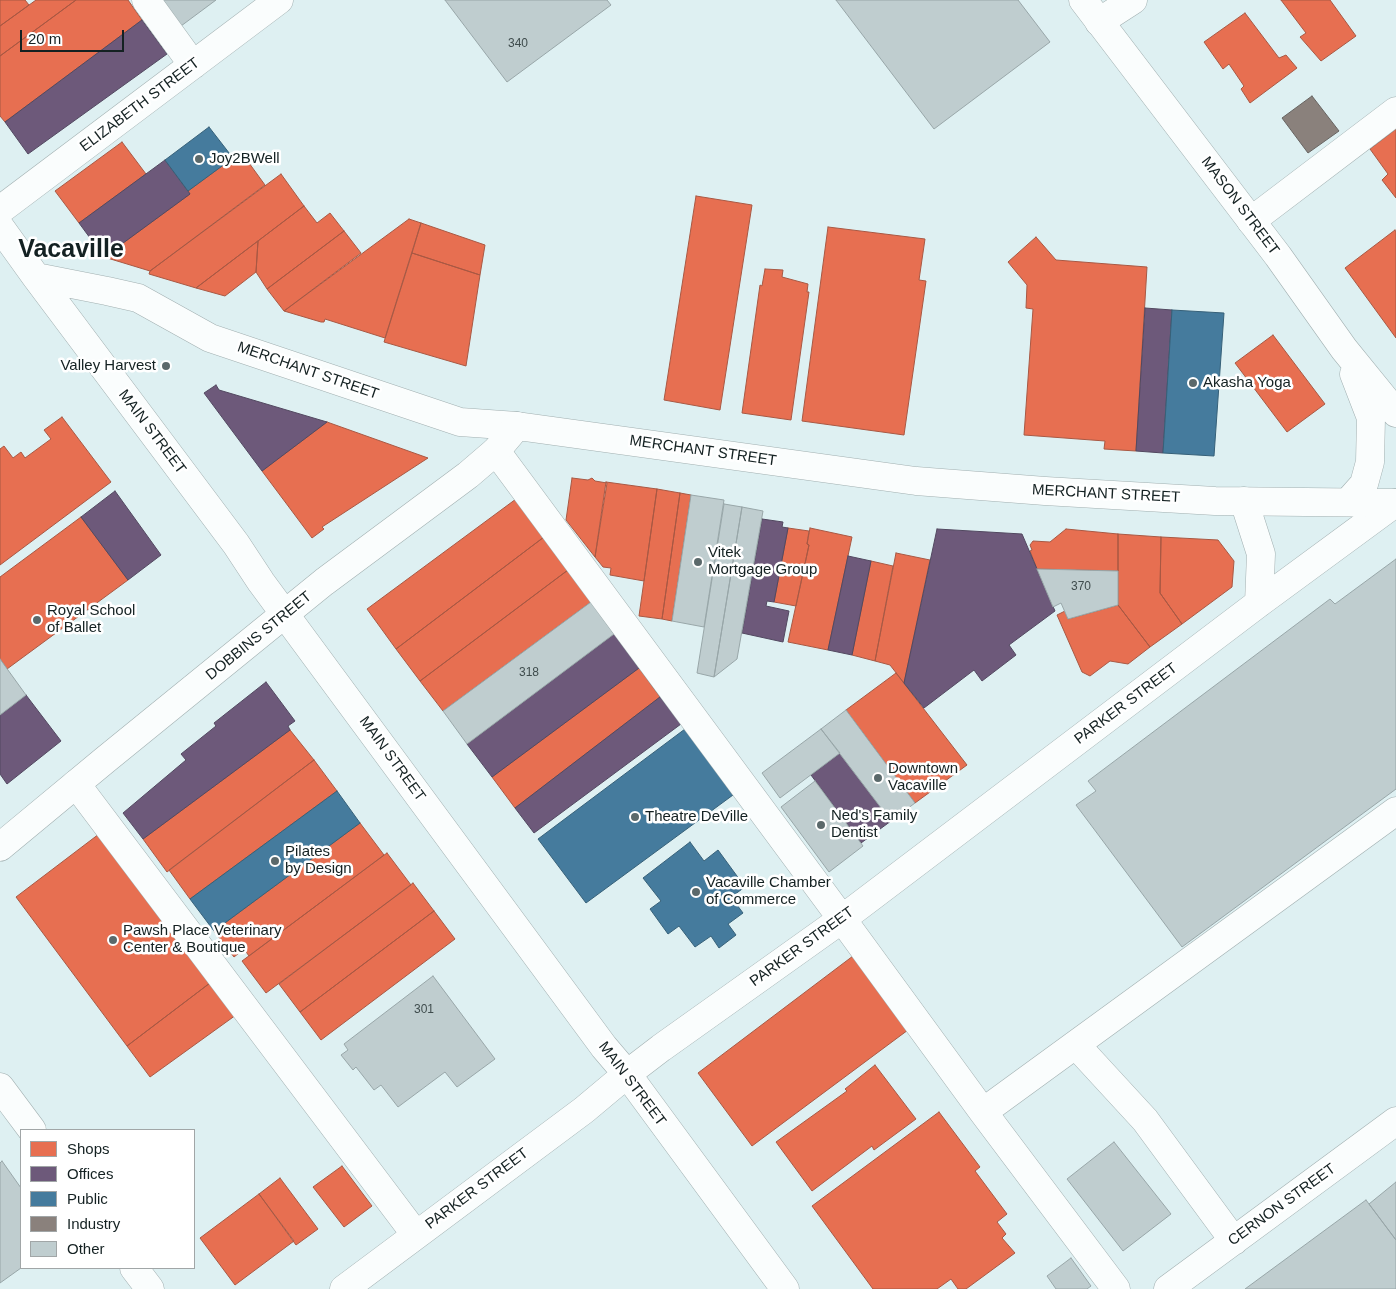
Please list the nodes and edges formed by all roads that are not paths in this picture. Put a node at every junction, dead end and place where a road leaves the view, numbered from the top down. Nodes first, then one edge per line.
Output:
1 (146, 0) edge
2 (279, 0) edge
3 (1082, 0) edge
4 (1133, 0) edge
5 (1099, 22) junction
6 (193, 65) junction
7 (1396, 111) edge
8 (0, 210) edge
9 (1251, 221) junction
10 (0, 227) edge
11 (36, 277) junction
12 (1344, 350) junction
13 (1396, 413) edge
14 (516, 426) junction
15 (496, 451) junction
16 (1244, 501) junction
17 (1348, 502) junction
18 (1395, 503) edge
19 (1259, 604) junction
20 (286, 615) junction
21 (76, 784) junction
22 (1396, 811) edge
23 (0, 847) edge
24 (842, 919) junction
25 (1076, 1045) junction
26 (627, 1074) junction
27 (0, 1087) edge
28 (983, 1112) junction
29 (1396, 1121) edge
30 (31, 1129) edge
31 (416, 1235) junction
32 (1234, 1241) junction
33 (135, 1269) edge
34 (150, 1289) edge
35 (344, 1289) edge
36 (785, 1289) edge
37 (1116, 1289) edge
38 (1168, 1289) edge

1 - 6 street
2 - 6 street, ELIZABETH STREET
3 - 5 street, MASON STREET
4 - 5 street
5 - 9 street, MASON STREET
6 - 8 street, ELIZABETH STREET
7 - 9 street
9 - 12 street, MASON STREET
10 - 11 street, MAIN STREET
11 - 14 street, MERCHANT STREET
11 - 20 street, MAIN STREET
12 - 13 street, MASON STREET
12 - 17 street
14 - 15 street, DOBBINS STREET
14 - 16 street, MERCHANT STREET
15 - 20 street, DOBBINS STREET
15 - 24 street
16 - 17 street, MERCHANT STREET
16 - 19 street
17 - 18 street, MERCHANT STREET
18 - 19 street, PARKER STREET
19 - 24 street, PARKER STREET
20 - 21 street, DOBBINS STREET
20 - 26 street, MAIN STREET
21 - 23 street, DOBBINS STREET
21 - 31 street
22 - 25 street
24 - 26 street, PARKER STREET
24 - 28 street
25 - 28 street
25 - 32 street
26 - 31 street, PARKER STREET
26 - 36 street, MAIN STREET
27 - 30 street
28 - 37 street
29 - 32 street, CERNON STREET
31 - 35 street, PARKER STREET
32 - 38 street, CERNON STREET
33 - 34 street

